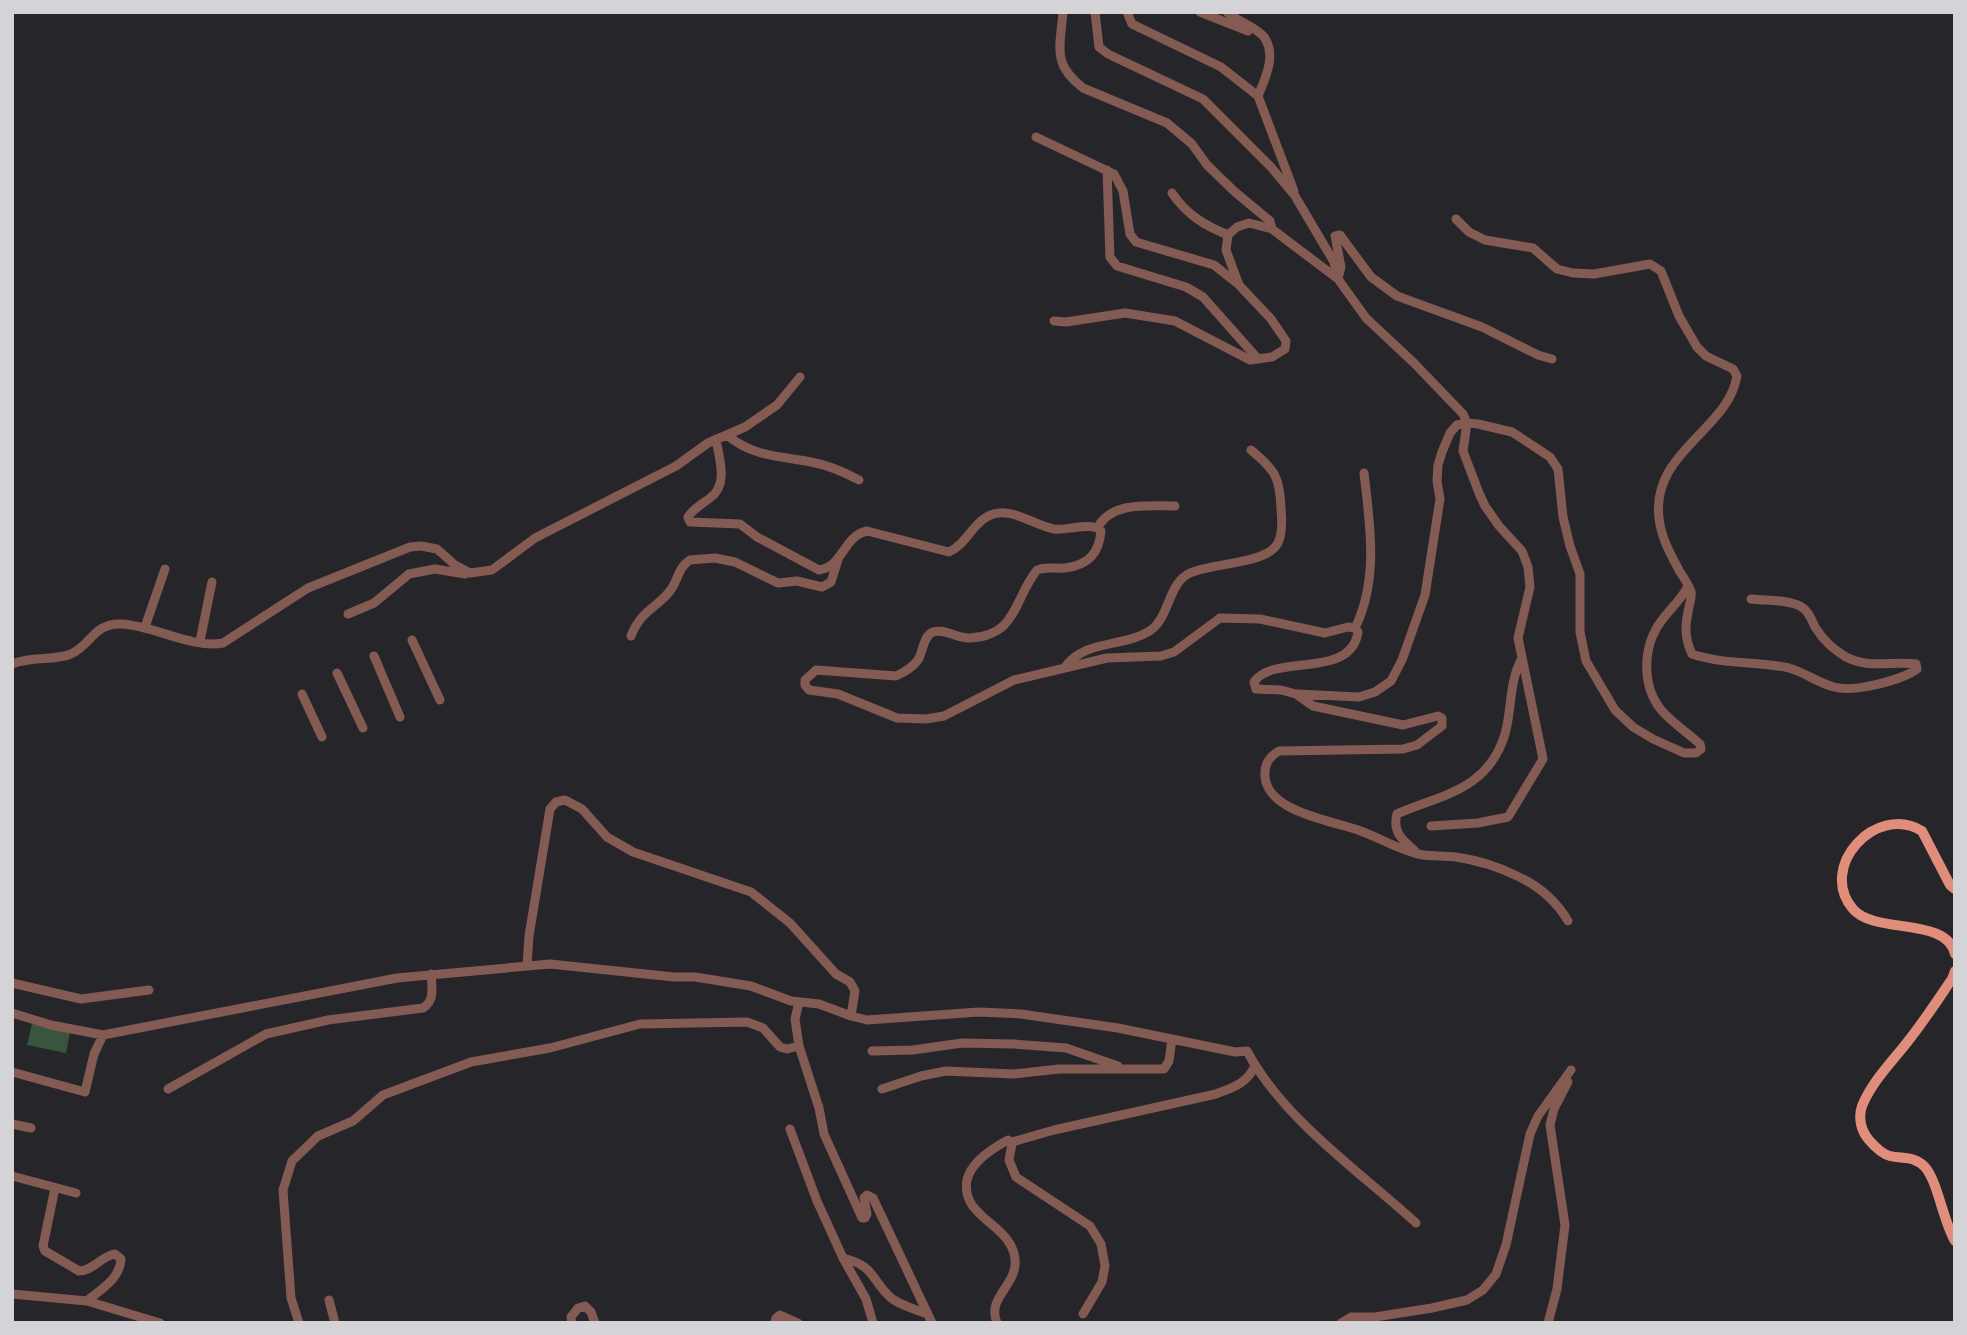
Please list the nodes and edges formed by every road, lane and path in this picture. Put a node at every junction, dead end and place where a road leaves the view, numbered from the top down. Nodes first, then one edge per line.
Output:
1 (1063, 12) edge
2 (1095, 12) edge
3 (1126, 12) edge
4 (1200, 12) edge
5 (1227, 12) edge
6 (1263, 36) junction
7 (1258, 96) junction
8 (1036, 137) dead end
9 (1107, 170) junction
10 (1172, 193) dead end
11 (1296, 196) junction
12 (1456, 219) dead end
13 (1272, 229) junction
14 (1228, 235) junction
15 (1338, 279) junction
16 (1239, 285) junction
17 (1054, 321) dead end
18 (1258, 359) junction
19 (1552, 359) dead end
20 (800, 377) dead end
21 (1467, 423) junction
22 (727, 435) junction
23 (716, 439) junction
24 (1251, 450) dead end
25 (1364, 473) dead end
26 (859, 480) dead end
27 (1175, 506) dead end
28 (1098, 527) junction
29 (838, 560) junction
30 (165, 569) dead end
31 (470, 573) junction
32 (212, 582) dead end
33 (1688, 586) junction
34 (1751, 599) dead end
35 (348, 614) dead end
36 (145, 627) junction
37 (1355, 628) junction
38 (631, 636) dead end
39 (412, 640) dead end
40 (200, 641) junction
41 (374, 656) dead end
42 (1521, 659) junction
43 (12, 664) edge
44 (1065, 667) junction
45 (337, 673) dead end
46 (302, 694) dead end
47 (1296, 694) junction
48 (440, 700) dead end
49 (400, 717) dead end
50 (363, 728) dead end
51 (322, 737) dead end
52 (1431, 826) dead end
53 (1419, 854) junction
54 (1955, 889) edge
55 (1569, 921) dead end
56 (1955, 954) edge
57 (527, 966) junction
58 (1955, 971) edge
59 (431, 974) junction
60 (12, 983) edge
61 (149, 990) dead end
62 (799, 1002) junction
63 (12, 1013) edge
64 (851, 1016) junction
65 (103, 1035) junction
66 (1172, 1039) junction
67 (799, 1046) junction
68 (872, 1051) dead end
69 (1255, 1066) junction
70 (1127, 1069) junction
71 (12, 1072) edge
72 (168, 1089) dead end
73 (882, 1089) dead end
74 (12, 1124) edge
75 (30, 1129) dead end
76 (790, 1129) dead end
77 (1012, 1142) junction
78 (12, 1176) edge
79 (55, 1188) junction
80 (76, 1193) dead end
81 (1416, 1223) dead end
82 (1955, 1241) edge
83 (843, 1258) junction
84 (12, 1294) edge
85 (330, 1300) dead end
86 (87, 1301) junction
87 (1083, 1314) dead end
88 (930, 1319) edge
89 (160, 1323) edge
90 (299, 1323) edge
91 (335, 1323) edge
92 (572, 1323) edge
93 (595, 1323) edge
94 (775, 1323) edge
95 (798, 1323) edge
96 (873, 1323) edge
97 (997, 1323) edge
98 (1341, 1323) edge
99 (1548, 1323) edge

1 - 13 street
2 - 11 street
3 - 7 street
4 - 6 street
5 - 6 street
6 - 7 street
7 - 11 street
8 - 9 street
9 - 16 street
9 - 18 street
10 - 14 street
11 - 15 street
12 - 33 street
13 - 14 street
13 - 15 street
14 - 16 street
15 - 19 street
15 - 21 street
16 - 18 street
17 - 18 street
20 - 22 street
21 - 33 street
21 - 42 street
21 - 47 street
22 - 23 street
22 - 26 street
23 - 29 street
23 - 31 street
24 - 44 street
25 - 37 street
27 - 28 street
28 - 29 street
28 - 44 street
29 - 38 street
30 - 36 street
31 - 35 street
31 - 40 street
32 - 40 street
33 - 34 street
36 - 40 street
36 - 43 street
37 - 44 street
37 - 47 street
39 - 48 street
41 - 49 street
42 - 52 street
42 - 53 street
45 - 50 street
46 - 51 street
47 - 53 street
53 - 55 street
54 - 56 main road
57 - 59 street
57 - 62 street
57 - 64 street
58 - 82 main road
59 - 65 street
59 - 72 street
60 - 61 street
62 - 64 street
62 - 67 street
63 - 65 street
64 - 66 street
65 - 71 street
66 - 69 street
66 - 70 street
67 - 88 street
67 - 90 street
68 - 70 street
69 - 77 street
69 - 81 street
70 - 73 street
74 - 75 street
76 - 83 street
77 - 87 street
77 - 97 street
78 - 79 street
79 - 80 street
79 - 86 street
83 - 88 street
83 - 96 street
84 - 86 street
85 - 91 street
86 - 89 street
92 - 93 street
94 - 95 street
98 - 99 street

